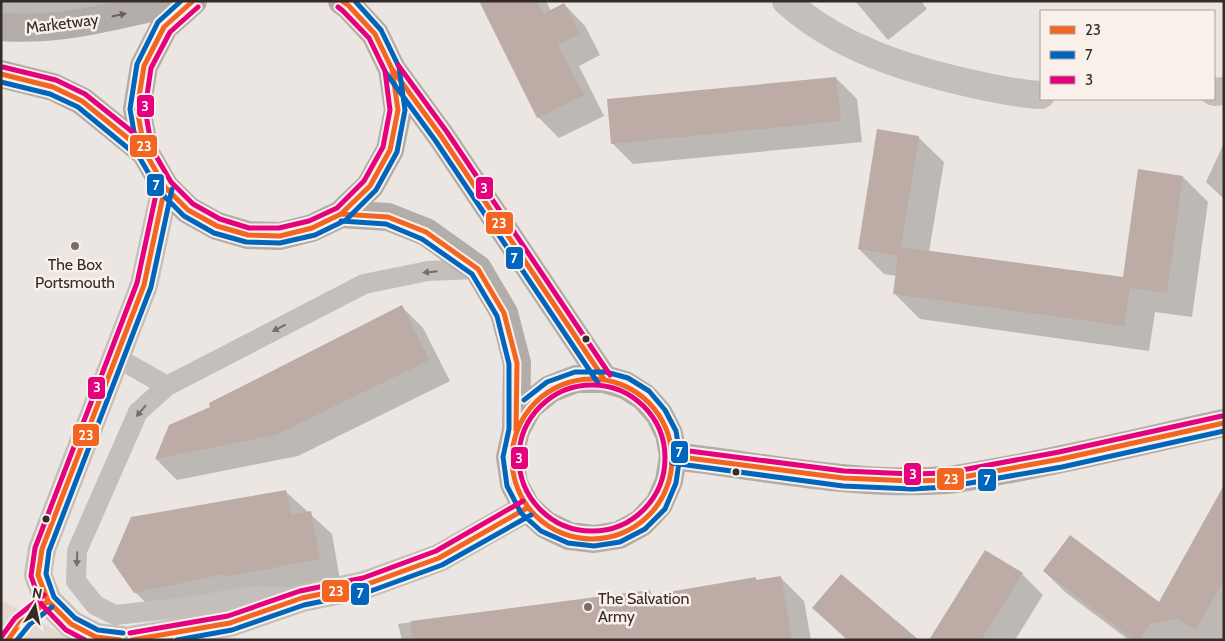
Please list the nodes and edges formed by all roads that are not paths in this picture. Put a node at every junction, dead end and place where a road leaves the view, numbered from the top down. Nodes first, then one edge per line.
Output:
1 (180, 1) edge
2 (193, 1) edge
3 (342, 1) edge
4 (786, 1) edge
5 (1, 27) edge
6 (392, 69) junction
7 (1, 74) edge
8 (1040, 95) edge
9 (145, 152) junction
10 (166, 187) junction
11 (340, 214) junction
12 (478, 270) junction
13 (116, 357) junction
14 (604, 378) junction
15 (167, 386) junction
16 (1224, 423) edge
17 (516, 430) junction
18 (672, 456) junction
19 (527, 508) junction
20 (302, 598) junction
21 (48, 601) junction
22 (233, 632) edge
23 (8, 640) edge
24 (122, 640) edge
25 (131, 640) edge

5 -> 1 main road, Marketway
2 - 9 main road
3 - 6 main road
4 - 8 street
6 - 11 main road
6 - 14 main road
7 - 9 main road
9 - 10 main road
10 - 11 main road
10 - 13 street
11 - 12 main road
12 -> 15 lane
12 - 17 main road
13 - 15 lane
13 - 21 street
14 - 17 main road
14 - 18 main road
15 -> 20 lane
16 - 18 main road
17 - 19 main road
18 - 19 main road
19 - 20 street
20 - 22 street
21 - 23 lane
21 - 24 street
22 - 25 street

